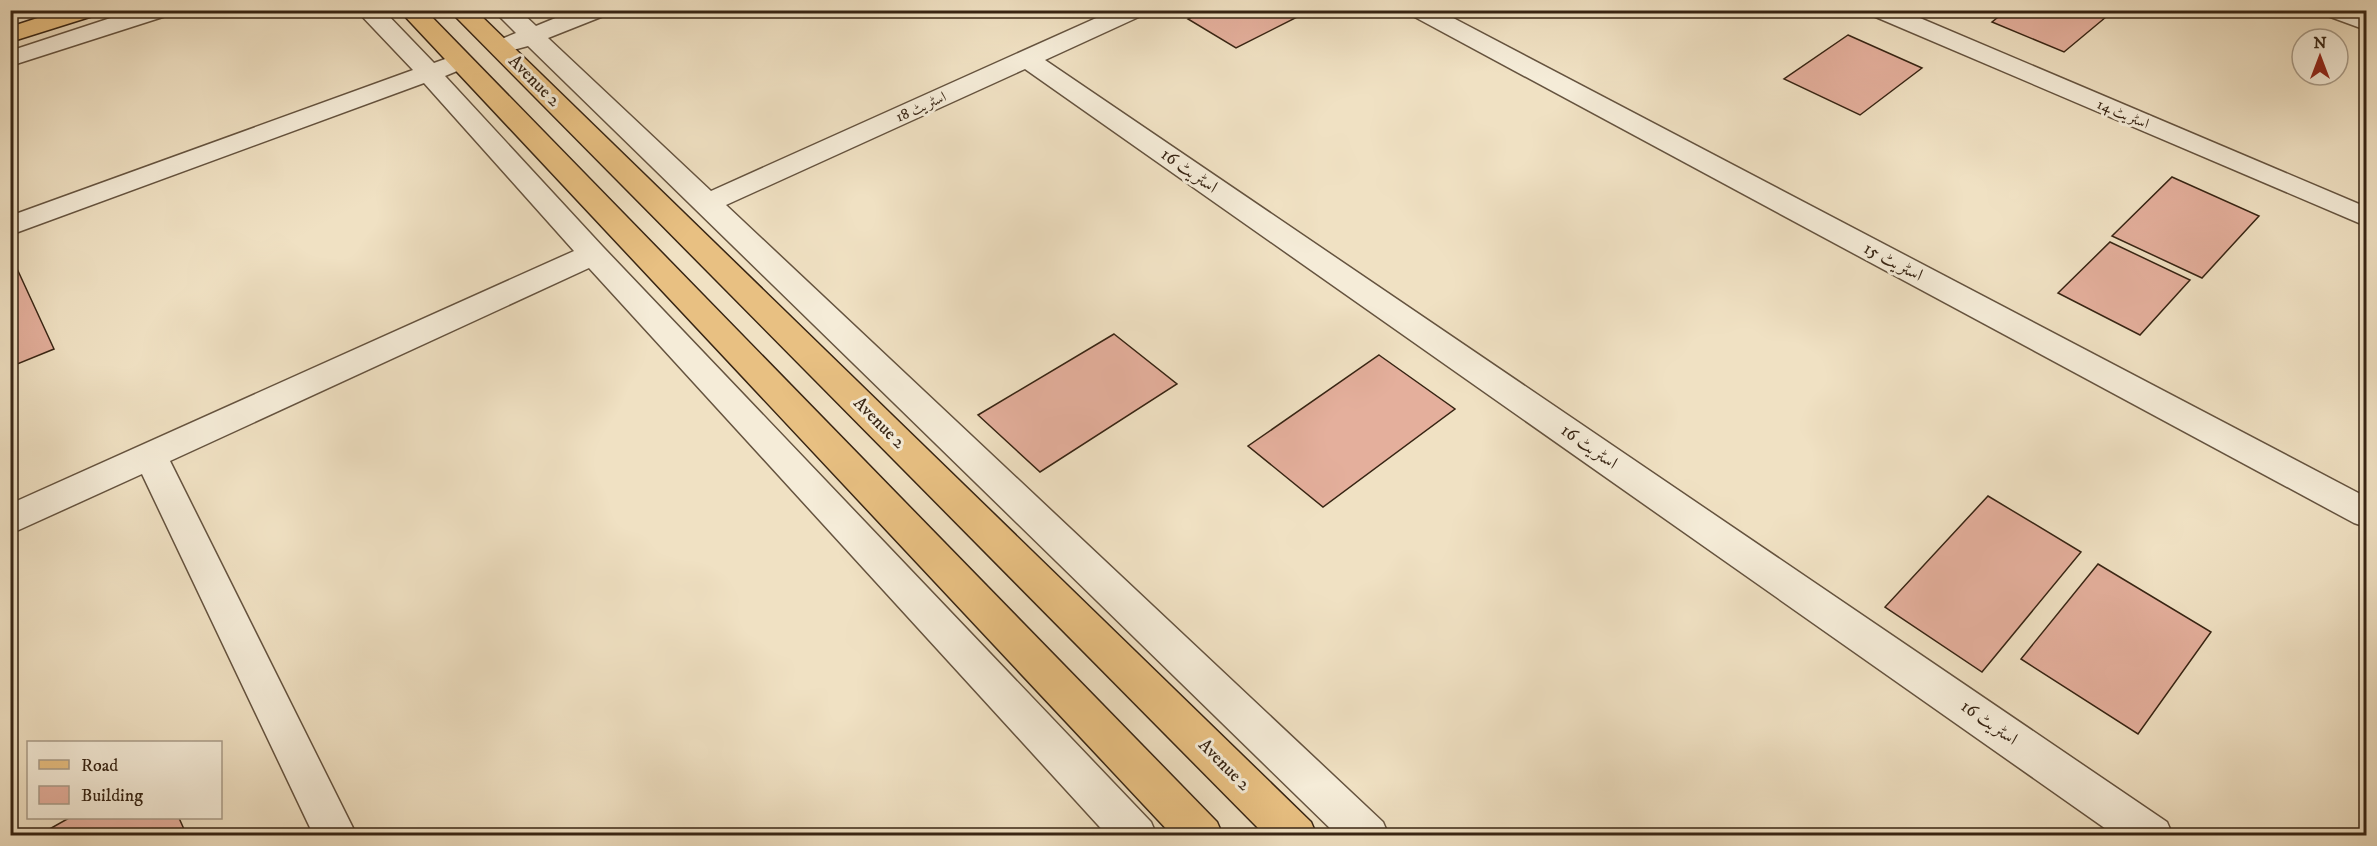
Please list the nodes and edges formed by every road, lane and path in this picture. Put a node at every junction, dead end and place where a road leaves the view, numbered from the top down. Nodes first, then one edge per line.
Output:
1 (21, 10) edge
2 (88, 10) edge
3 (161, 10) edge
4 (368, 10) edge
5 (411, 10) edge
6 (461, 10) edge
7 (505, 10) edge
8 (598, 10) edge
9 (1135, 10) edge
10 (1419, 10) edge
11 (1879, 10) edge
12 (2332, 10) edge
13 (10, 14) edge
14 (2367, 23) edge
15 (10, 35) edge
16 (532, 35) junction
17 (500, 47) junction
18 (10, 59) edge
19 (1027, 59) junction
20 (460, 61) junction
21 (428, 73) junction
22 (707, 203) junction
23 (2367, 217) edge
24 (10, 226) edge
25 (593, 254) junction
26 (151, 457) junction
27 (2367, 513) edge
28 (10, 520) edge
29 (336, 836) edge
30 (1136, 836) edge
31 (1202, 836) edge
32 (1296, 836) edge
33 (1368, 836) edge
34 (2152, 836) edge

1 - 13 main road
2 - 15 main road
3 - 18 street
4 - 21 street
5 - 20 main road
6 - 17 main road, Avenue 2
7 - 16 street
8 - 16 street
9 - 19 street, اسٹریٹ 18
10 - 27 street, اسٹریٹ 15
11 - 23 street, اسٹریٹ 14
12 - 14 street
16 - 17 street
16 - 22 street
17 - 32 main road, Avenue 2
19 - 22 street, اسٹریٹ 18
19 - 34 street, اسٹریٹ 16
20 - 21 street
20 - 31 main road
21 - 24 street
21 - 25 street
22 - 33 street
25 - 26 street
25 - 30 street
26 - 28 street
26 - 29 street

